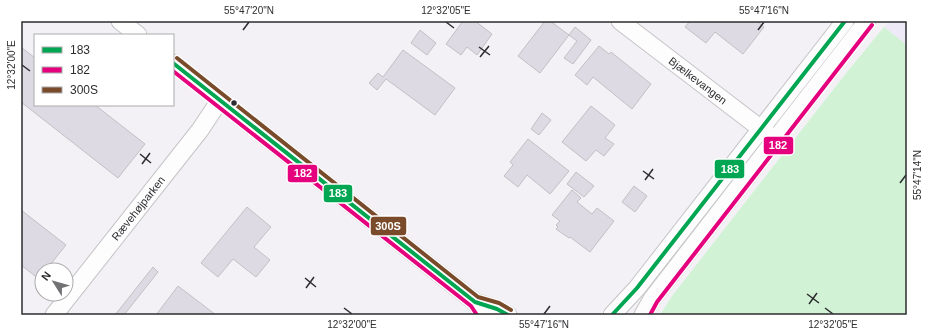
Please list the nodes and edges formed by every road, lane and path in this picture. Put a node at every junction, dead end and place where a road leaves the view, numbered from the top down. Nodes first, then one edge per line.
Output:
1 (120, 21) edge
2 (620, 21) edge
3 (845, 21) edge
4 (867, 21) edge
5 (137, 34) edge
6 (174, 64) edge
7 (220, 100) junction
8 (760, 129) junction
9 (775, 139) junction
10 (480, 309) edge
11 (54, 315) edge
12 (508, 315) edge
13 (612, 315) edge
14 (642, 315) edge

1 - 5 street
2 - 8 street, Bjælkevangen
3 - 8 street
4 - 9 street
6 - 7 street
7 - 10 street
7 - 11 street, Rævehøjparken
8 - 9 street, Bjælkevangen
8 - 13 street
9 - 14 street
10 - 12 street

